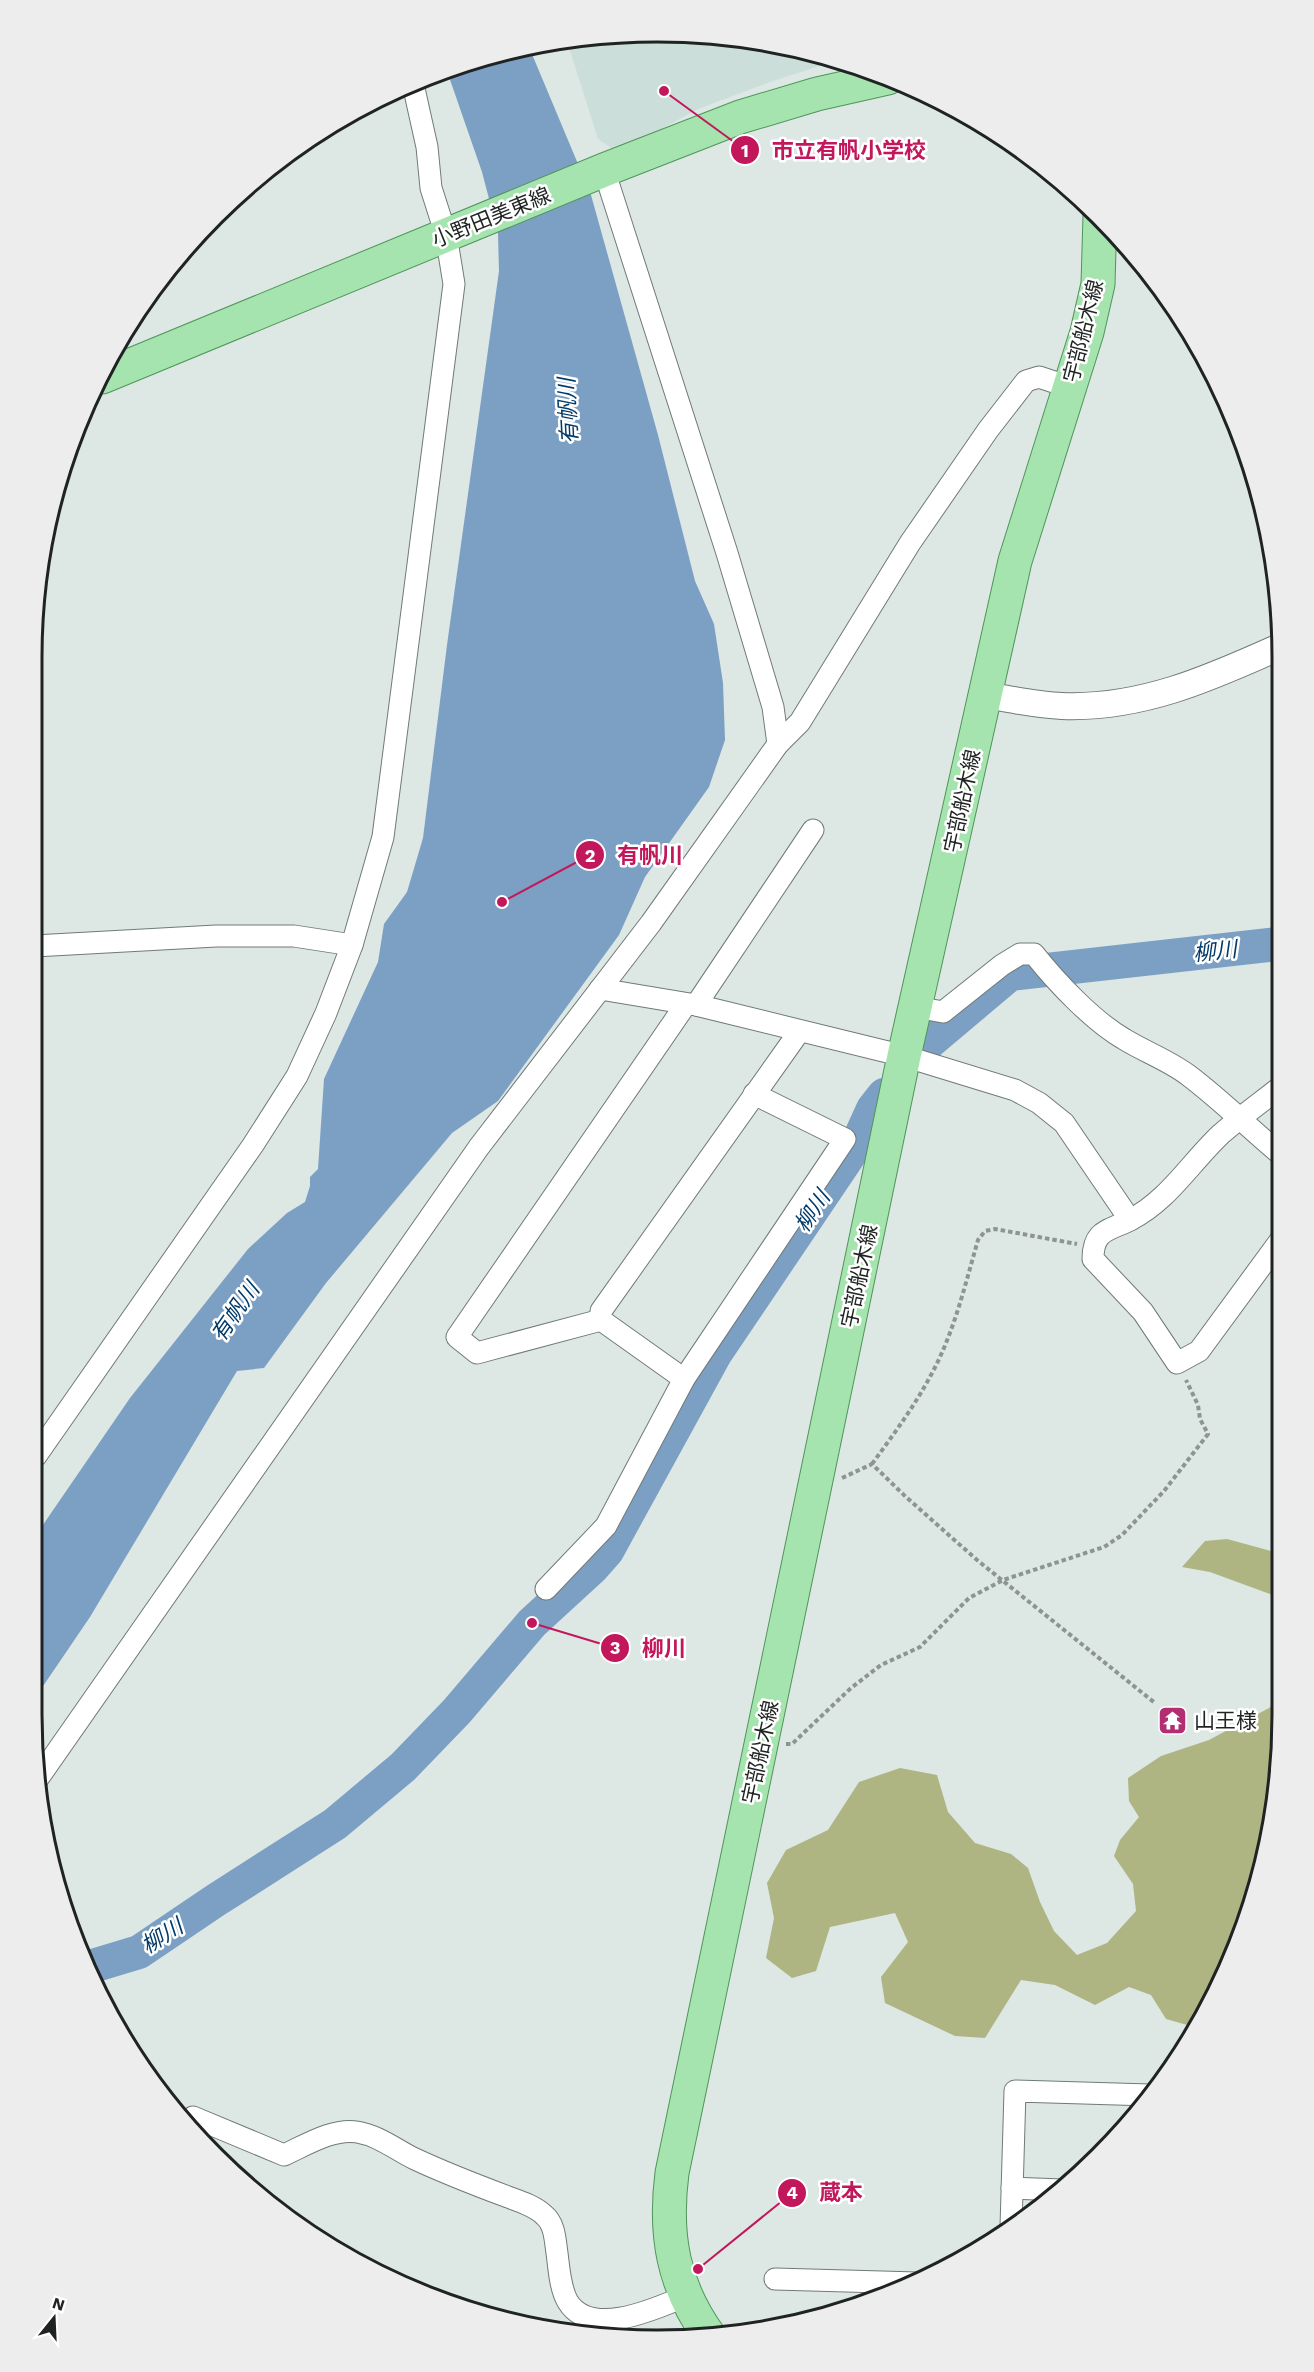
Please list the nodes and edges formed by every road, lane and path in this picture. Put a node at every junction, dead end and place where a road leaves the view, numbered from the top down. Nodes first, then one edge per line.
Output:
1 (872, 82) edge
2 (415, 92) edge
3 (604, 170) junction
4 (1100, 230) edge
5 (451, 233) junction
6 (111, 373) edge
7 (1069, 387) junction
8 (1272, 650) edge
9 (985, 695) junction
10 (778, 744) junction
11 (813, 830) dead end
12 (352, 945) junction
13 (42, 946) edge
14 (600, 989) junction
15 (691, 1005) junction
16 (916, 1007) junction
17 (799, 1032) junction
18 (904, 1056) junction
19 (754, 1094) junction
20 (1272, 1094) edge
21 (1240, 1119) junction
22 (1272, 1147) edge
23 (1130, 1220) junction
24 (1093, 1246) junction
25 (1272, 1253) edge
26 (601, 1320) junction
27 (1178, 1363) junction
28 (684, 1379) junction
29 (42, 1447) edge
30 (872, 1464) junction
31 (815, 1491) junction
32 (1003, 1580) junction
33 (546, 1589) dead end
34 (1155, 1703) dead end
35 (762, 1742) junction
36 (44, 1769) edge
37 (1140, 2095) edge
38 (193, 2117) dead end
39 (1012, 2188) junction
40 (1047, 2189) edge
41 (1011, 2217) edge
42 (775, 2279) dead end
43 (894, 2282) edge
44 (686, 2296) junction
45 (705, 2328) edge

1 - 3 main road, 小野田美東線
2 - 5 street
3 - 5 main road, 小野田美東線
3 - 10 street
4 - 7 main road, 宇部船木線
5 - 6 main road, 小野田美東線
5 - 12 street
7 - 9 main road, 宇部船木線
7 - 10 street
8 - 9 street
9 - 16 main road, 宇部船木線
10 - 14 street
11 - 15 street
12 - 13 street
12 - 29 street
14 - 15 street
14 - 36 street
15 - 17 street
15 - 26 street
16 - 18 main road, 宇部船木線
16 - 21 street
17 - 18 street
17 - 19 street
18 - 23 street
18 - 31 main road, 宇部船木線
19 - 26 street
19 - 28 street
20 - 21 street
21 - 22 street
21 - 23 street
23 - 24 street
24 - 27 street
24 - 30 path
25 - 27 street
26 - 28 street
27 - 32 path
28 - 33 street
30 - 31 path
30 - 32 path
31 - 35 main road, 宇部船木線
32 - 34 path
32 - 35 path
35 - 44 main road, 宇部船木線
37 - 39 street
38 - 44 street
39 - 40 street
39 - 41 street
42 - 43 street
44 - 45 main road, 宇部船木線

